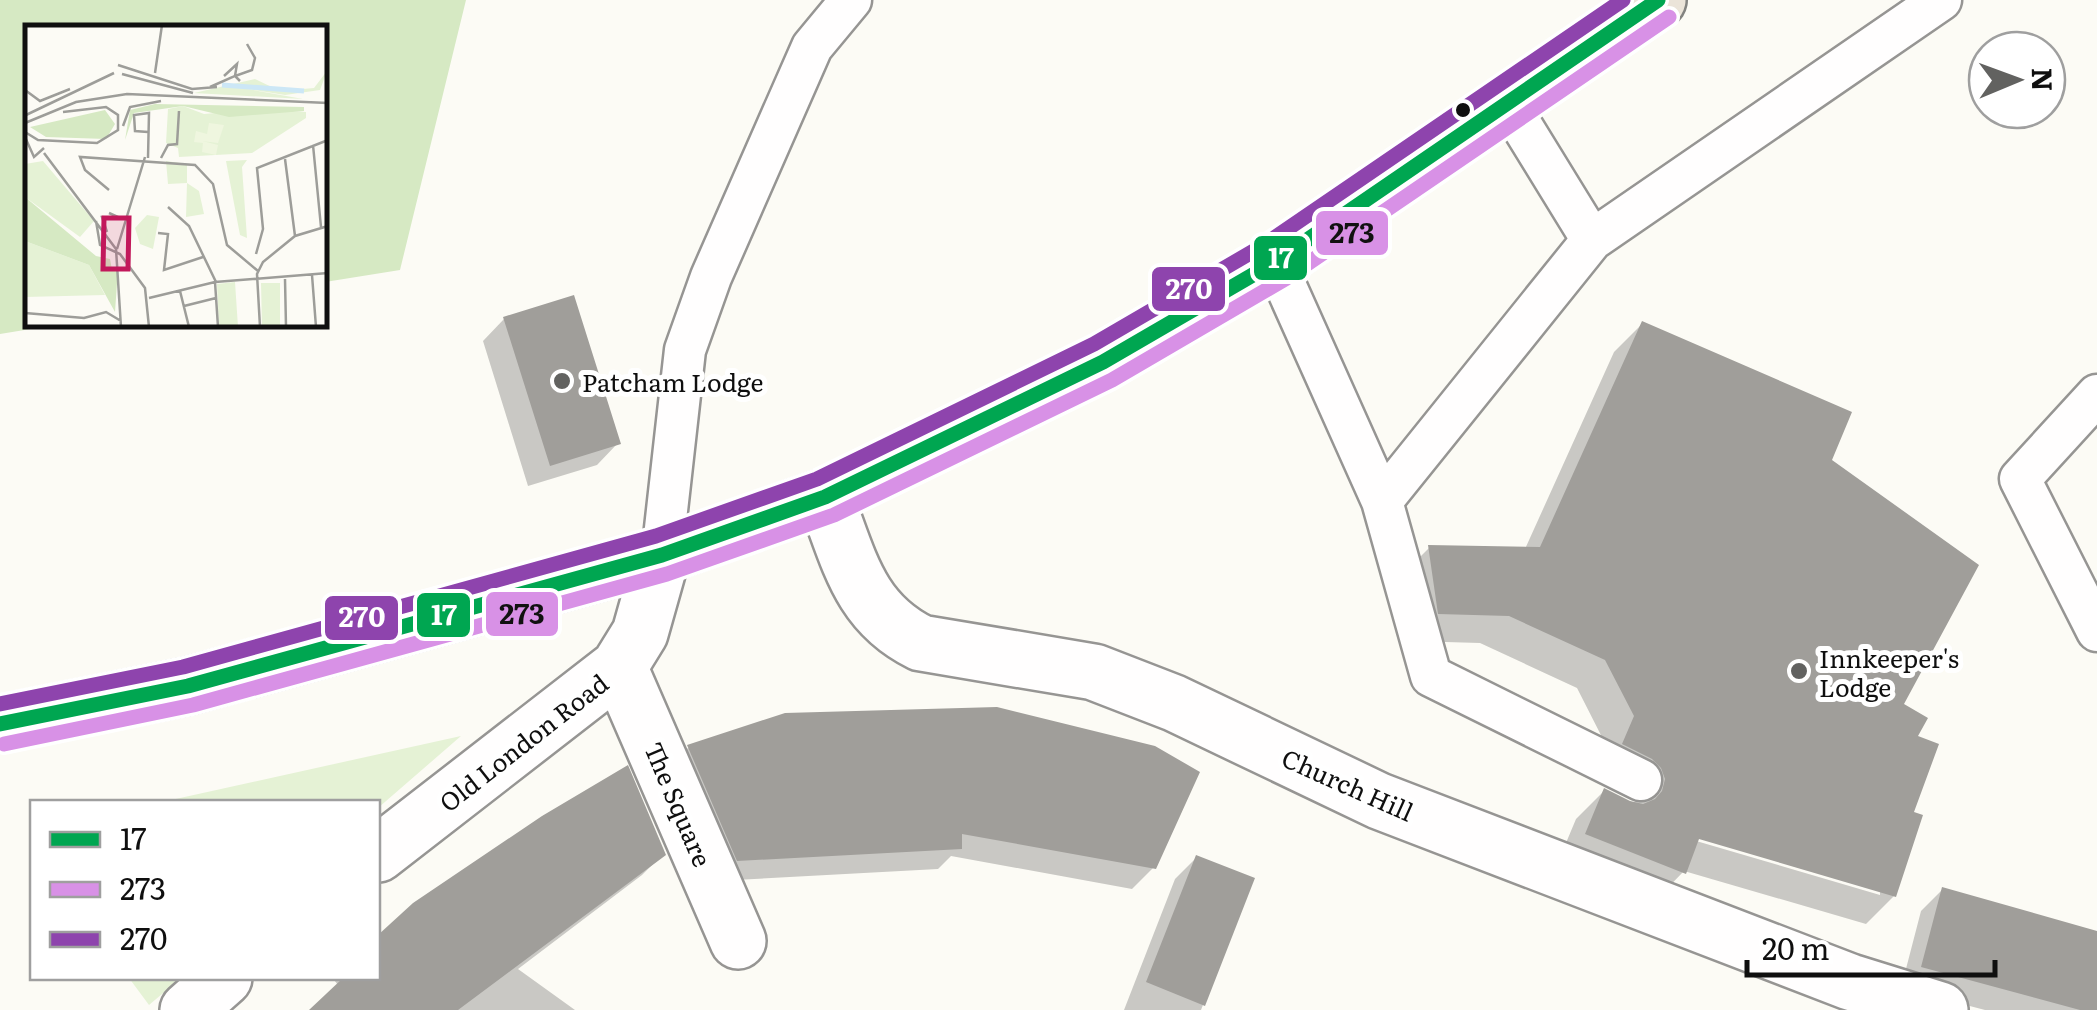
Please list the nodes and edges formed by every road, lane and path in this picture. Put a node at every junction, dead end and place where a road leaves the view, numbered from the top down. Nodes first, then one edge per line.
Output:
1 (851, 0) edge
2 (1658, 0) edge
3 (1941, 0) edge
4 (1508, 105) junction
5 (1592, 240) junction
6 (1275, 262) junction
7 (2097, 394) edge
8 (825, 497) junction
9 (1382, 501) junction
10 (662, 555) junction
11 (2097, 631) edge
12 (619, 667) junction
13 (0, 724) edge
14 (1642, 780) dead end
15 (380, 852) edge
16 (738, 942) dead end
17 (222, 980) edge
18 (188, 1010) edge
19 (1940, 1010) edge

1 - 10 lane
2 - 4 highway
3 - 5 lane
4 - 5 lane
4 - 6 highway
5 - 9 lane
6 - 8 highway
6 - 9 lane
7 - 11 lane
8 - 10 highway
8 - 19 street, Church Hill
9 - 14 lane
10 - 12 street, Old London Road
10 - 13 highway
12 - 15 street, Old London Road
12 - 16 street, The Square
17 - 18 street

